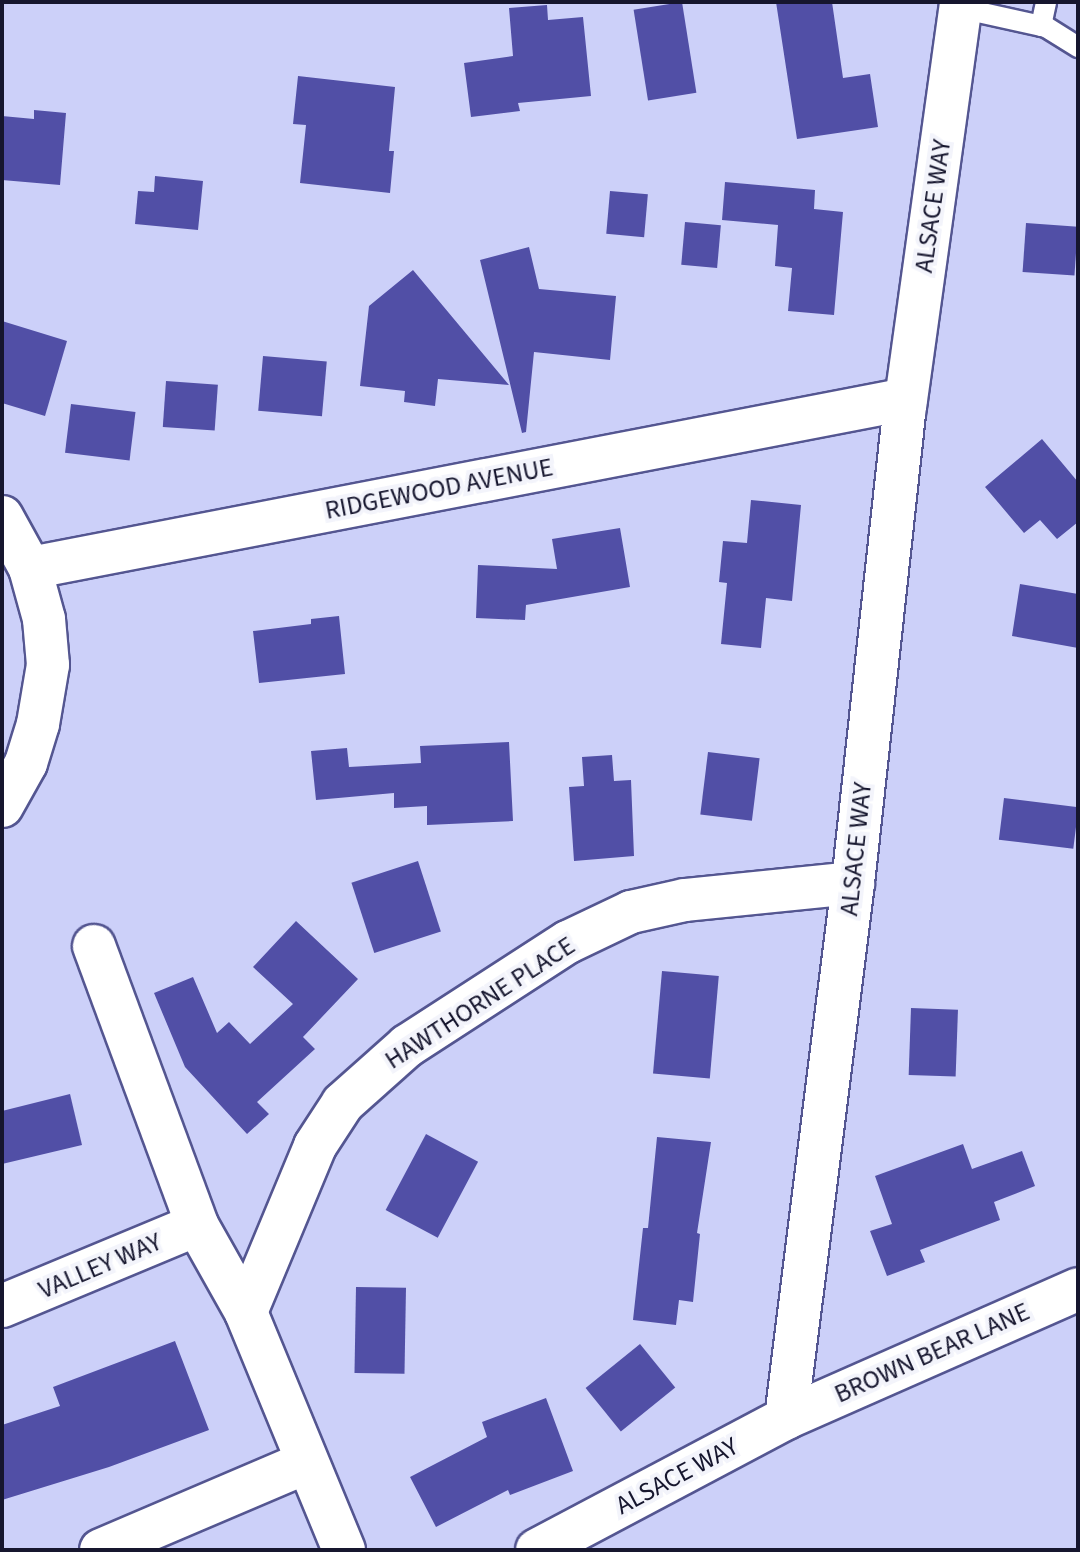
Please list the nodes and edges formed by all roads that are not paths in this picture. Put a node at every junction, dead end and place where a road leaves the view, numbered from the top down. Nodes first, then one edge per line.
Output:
1 (1046, 2) edge
2 (961, 5) edge
3 (1041, 26) junction
4 (1078, 47) edge
5 (906, 399) junction
6 (2, 517) edge
7 (30, 568) junction
8 (2, 806) edge
9 (853, 883) junction
10 (94, 946) dead end
11 (197, 1225) junction
12 (1078, 1289) edge
13 (2, 1306) edge
14 (246, 1312) junction
15 (786, 1418) junction
16 (307, 1462) junction
17 (146, 1542) edge
18 (101, 1550) edge
19 (344, 1550) edge
20 (537, 1550) edge

1 - 3 lane
2 - 3 lane
2 - 5 street, ALSACE WAY
3 - 4 lane
5 - 7 street, RIDGEWOOD AVENUE
5 - 9 street, ALSACE WAY
6 - 7 street
7 - 8 street
9 - 14 street, HAWTHORNE PLACE
9 - 15 street, ALSACE WAY
10 - 11 street
11 - 13 street, VALLEY WAY
11 - 14 street
12 - 15 street, BROWN BEAR LANE
14 - 16 street
15 - 20 street, ALSACE WAY
16 - 17 street
16 - 19 street
17 - 18 street

